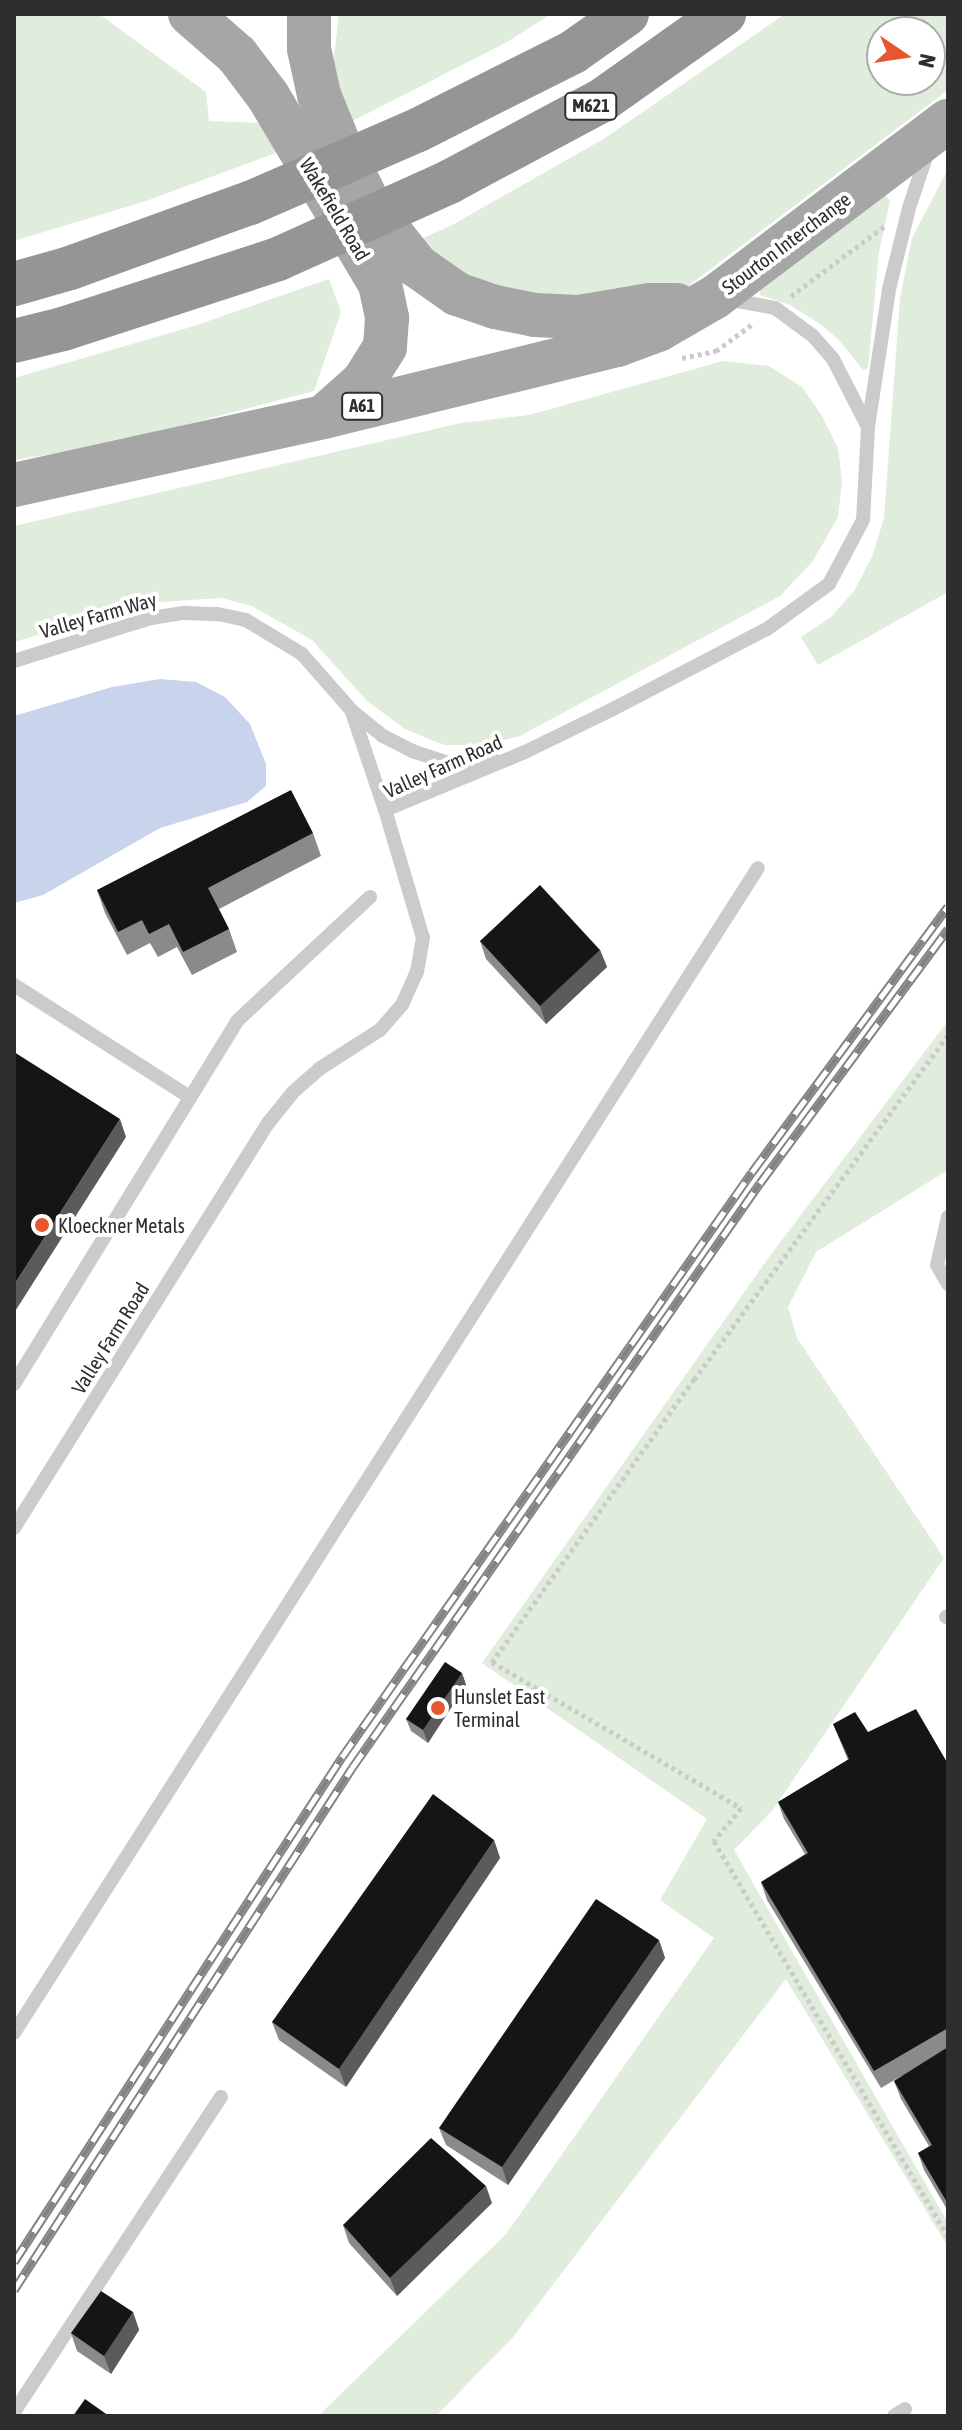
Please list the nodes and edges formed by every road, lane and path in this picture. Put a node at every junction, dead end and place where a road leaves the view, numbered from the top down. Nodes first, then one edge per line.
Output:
1 (190, 14) edge
2 (309, 14) edge
3 (627, 14) edge
4 (724, 14) edge
5 (941, 126) edge
6 (14, 284) edge
7 (709, 301) junction
8 (14, 341) edge
9 (324, 417) junction
10 (868, 427) junction
11 (14, 485) edge
12 (14, 661) edge
13 (352, 711) junction
14 (525, 752) junction
15 (385, 810) junction
16 (758, 868) dead end
17 (370, 897) dead end
18 (14, 985) edge
19 (948, 1035) edge
20 (190, 1097) junction
21 (948, 1217) edge
22 (948, 1284) edge
23 (14, 1384) edge
24 (14, 1528) edge
25 (14, 2033) edge
26 (221, 2097) dead end
27 (948, 2236) edge
28 (14, 2412) edge

1 - 9 main road, Wakefield Road / A61
2 - 7 main road, Stourton Interchange
3 - 6 highway, bridge
4 - 8 highway, M621, bridge
5 - 7 main road, Stourton Interchange / A61
5 - 10 lane, Valley Farm Road
7 - 9 main road, Wakefield Road / A61
7 - 10 lane
9 - 11 main road, Wakefield Road / A61
10 - 14 lane, Valley Farm Road
12 - 13 lane, Valley Farm Way
13 - 14 lane, Valley Farm Way
13 - 15 lane
14 - 15 lane, Valley Farm Road
15 - 24 lane, Valley Farm Road
16 - 25 lane
17 - 20 lane
18 - 20 lane
19 - 27 path
20 - 23 lane
21 - 22 lane
26 - 28 lane

